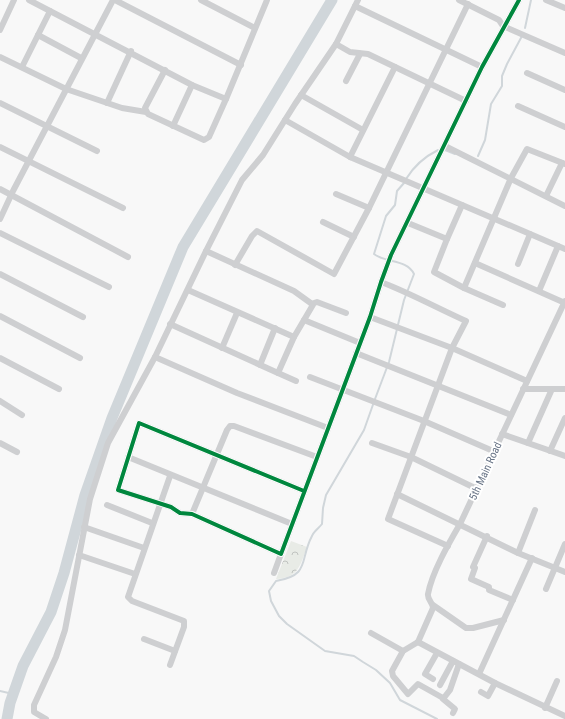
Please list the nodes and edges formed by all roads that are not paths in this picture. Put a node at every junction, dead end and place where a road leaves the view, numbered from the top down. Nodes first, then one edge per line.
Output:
1 (14, 0) edge
2 (29, 0) edge
3 (114, 0) edge
4 (201, 0) edge
5 (267, 0) edge
6 (459, 0) edge
7 (519, 0) edge
8 (546, 0) edge
9 (357, 3) edge
10 (468, 4) junction
11 (565, 8) edge
12 (50, 11) junction
13 (503, 26) junction
14 (255, 28) junction
15 (0, 30) edge
16 (95, 33) junction
17 (38, 35) junction
18 (336, 44) junction
19 (131, 51) junction
20 (446, 51) junction
21 (565, 53) edge
22 (360, 54) junction
23 (0, 57) edge
24 (81, 58) junction
25 (241, 65) junction
26 (395, 67) junction
27 (482, 67) junction
28 (22, 68) junction
29 (166, 70) junction
30 (527, 72) dead end
31 (346, 81) dead end
32 (429, 83) junction
33 (192, 85) junction
34 (66, 89) junction
35 (565, 90) edge
36 (301, 95) junction
37 (226, 99) junction
38 (466, 101) junction
39 (0, 103) edge
40 (107, 103) junction
41 (518, 106) dead end
42 (146, 112) junction
43 (285, 120) junction
44 (47, 126) junction
45 (173, 126) junction
46 (565, 126) edge
47 (363, 130) junction
48 (445, 146) junction
49 (0, 147) edge
50 (97, 151) dead end
51 (350, 157) junction
52 (29, 161) junction
53 (563, 164) edge
54 (386, 172) junction
55 (511, 178) junction
56 (0, 189) edge
57 (424, 189) junction
58 (336, 194) dead end
59 (11, 195) junction
60 (546, 196) junction
61 (462, 205) junction
62 (565, 206) edge
63 (123, 208) dead end
64 (369, 208) junction
65 (495, 219) junction
66 (0, 220) edge
67 (323, 222) dead end
68 (408, 223) junction
69 (0, 233) edge
70 (530, 234) junction
71 (354, 237) junction
72 (447, 239) junction
73 (558, 246) junction
74 (565, 249) edge
75 (206, 251) junction
76 (128, 257) dead end
77 (475, 263) junction
78 (518, 264) dead end
79 (235, 265) junction
80 (0, 274) edge
81 (381, 282) junction
82 (109, 287) dead end
83 (464, 288) junction
84 (188, 290) junction
85 (539, 291) junction
86 (565, 302) edge
87 (312, 304) junction
88 (504, 305) dead end
89 (237, 313) junction
90 (346, 313) dead end
91 (0, 316) edge
92 (83, 317) dead end
93 (370, 317) junction
94 (304, 320) junction
95 (170, 324) junction
96 (275, 328) junction
97 (294, 337) junction
98 (360, 343) junction
99 (222, 348) junction
100 (452, 348) junction
101 (356, 353) junction
102 (155, 357) junction
103 (0, 358) edge
104 (80, 358) dead end
105 (260, 365) junction
106 (278, 373) junction
107 (310, 377) dead end
108 (296, 380) dead end
109 (527, 381) junction
110 (438, 386) junction
111 (59, 389) dead end
112 (523, 389) junction
113 (552, 389) junction
114 (565, 389) edge
115 (342, 390) junction
116 (0, 401) edge
117 (22, 415) dead end
118 (511, 415) junction
119 (565, 420) edge
120 (424, 421) junction
121 (328, 428) junction
122 (502, 434) junction
123 (0, 443) edge
124 (372, 443) dead end
125 (528, 443) junction
126 (493, 451) junction
127 (550, 451) junction
128 (17, 452) dead end
129 (217, 455) junction
130 (565, 456) edge
131 (128, 457) junction
132 (317, 457) junction
133 (411, 457) junction
134 (170, 476) junction
135 (204, 488) junction
136 (477, 489) junction
137 (304, 491) junction
138 (397, 494) junction
139 (159, 503) junction
140 (107, 505) dead end
141 (535, 510) dead end
142 (192, 514) junction
143 (152, 523) junction
144 (292, 524) junction
145 (460, 524) junction
146 (84, 527) junction
147 (487, 536) junction
148 (565, 544) edge
149 (448, 546) junction
150 (144, 548) junction
151 (518, 553) junction
152 (281, 554) junction
153 (79, 555) junction
154 (532, 558) junction
155 (555, 568) junction
156 (565, 572) edge
157 (274, 573) dead end
158 (135, 574) junction
159 (546, 589) dead end
160 (513, 600) junction
161 (433, 605) junction
162 (504, 620) junction
163 (371, 633) dead end
164 (144, 639) dead end
165 (418, 642) junction
166 (175, 651) junction
167 (403, 651) junction
168 (437, 653) junction
169 (453, 661) junction
170 (459, 664) junction
171 (170, 665) dead end
172 (478, 674) junction
173 (432, 679) dead end
174 (557, 682) dead end
175 (495, 683) junction
176 (440, 685) dead end
177 (481, 692) dead end
178 (443, 698) junction
179 (545, 708) junction
180 (453, 713) dead end
181 (565, 716) edge
182 (46, 719) edge

1 - 15 street
2 - 12 street
3 - 16 street
3 - 25 street
4 - 14 street
5 - 14 street
6 - 10 street
7 - 13 street
8 - 11 street
9 - 18 street
9 - 20 street
10 - 13 street
10 - 20 street
12 - 16 street
12 - 17 street
13 - 21 street
13 - 27 street
14 - 25 street
16 - 19 street
16 - 24 street
17 - 24 street
17 - 28 street
18 - 22 street
18 - 36 street
19 - 29 street
19 - 40 street
20 - 27 street
20 - 32 street
22 - 26 street
22 - 31 street
23 - 28 street
24 - 34 street
25 - 37 street
26 - 32 street
26 - 47 street
27 - 38 street
28 - 34 street
29 - 33 street
29 - 42 street
30 - 35 street
32 - 38 street
32 - 54 street
33 - 37 street
33 - 45 street
34 - 40 street
34 - 44 street
36 - 43 street
36 - 47 street
37 - 45 street
38 - 48 street
39 - 44 street
40 - 42 street
41 - 46 street
42 - 45 street
43 - 51 street
43 - 75 street
44 - 50 street
44 - 52 street
47 - 51 street
48 - 55 street
48 - 57 street
49 - 52 street
51 - 54 street
52 - 59 street
52 - 63 street
53 - 55 street
53 - 60 street
54 - 57 street
54 - 64 street
55 - 60 street
55 - 65 street
56 - 59 street
57 - 61 street
57 - 68 street
58 - 64 street
59 - 66 street
59 - 76 street
60 - 62 street
61 - 65 street
61 - 72 street
64 - 71 street
65 - 70 street
65 - 77 street
67 - 71 street
68 - 72 street
68 - 81 street
69 - 82 street
70 - 73 street
70 - 78 street
71 - 79 street
72 - 83 street
73 - 74 street
73 - 85 street
75 - 79 street
75 - 84 street
77 - 83 street
77 - 85 street
79 - 87 street
80 - 92 street
81 - 93 street
81 - 100 street
83 - 88 street
84 - 89 street
84 - 95 street
85 - 86 street
86 - 109 street, 5th Main Road
87 - 90 street
87 - 94 street
89 - 96 street
89 - 99 street
91 - 104 street
93 - 98 street
93 - 100 street
94 - 97 street
94 - 98 street
95 - 99 street
95 - 102 street
96 - 97 street
96 - 105 street
97 - 106 street
98 - 101 street
99 - 105 street
100 - 109 street
100 - 110 street
101 - 110 street
101 - 115 street
102 - 121 street
102 - 146 street
103 - 111 street
105 - 106 street
106 - 108 street
107 - 115 street
109 - 112 street, 5th Main Road
110 - 118 street
110 - 120 street
112 - 113 street
112 - 118 street, 5th Main Road
113 - 114 street
113 - 125 street
115 - 120 street
115 - 121 street
116 - 117 street
118 - 122 street, 5th Main Road
119 - 127 street
120 - 126 street
120 - 133 street
121 - 132 street
122 - 125 street
122 - 126 street, 5th Main Road
123 - 128 street
124 - 133 street
125 - 127 street
126 - 136 street, 5th Main Road
127 - 130 street
129 - 131 street
129 - 132 street
129 - 135 street
129 - 137 street
131 - 134 street
131 - 139 street
132 - 137 street
133 - 136 street
133 - 138 street
134 - 135 street
134 - 139 street
135 - 142 street
135 - 144 street
136 - 145 street, 5th Main Road
137 - 144 street
138 - 145 street
138 - 149 street
139 - 142 street
139 - 143 street
140 - 143 street
141 - 151 street
142 - 152 street
143 - 150 street
144 - 152 street
145 - 147 street
145 - 149 street, 5th Main Road
146 - 150 street
146 - 153 street
147 - 151 street
147 - 160 street
148 - 155 street
149 - 161 street, 5th Main Road
150 - 158 street
151 - 154 street
152 - 157 street
153 - 158 street
153 - 182 street
154 - 155 street
154 - 160 street
155 - 156 street
155 - 159 street
158 - 166 street
160 - 162 street
161 - 162 street
161 - 165 street, 5th Main Road
162 - 172 street
163 - 167 street
164 - 166 street
165 - 167 street
165 - 168 street
166 - 171 street
167 - 178 street
168 - 169 street
168 - 173 street
169 - 170 street
169 - 176 street
170 - 172 street
170 - 178 street
172 - 175 street
174 - 179 street
175 - 177 street
175 - 179 street
178 - 180 street
179 - 181 street

